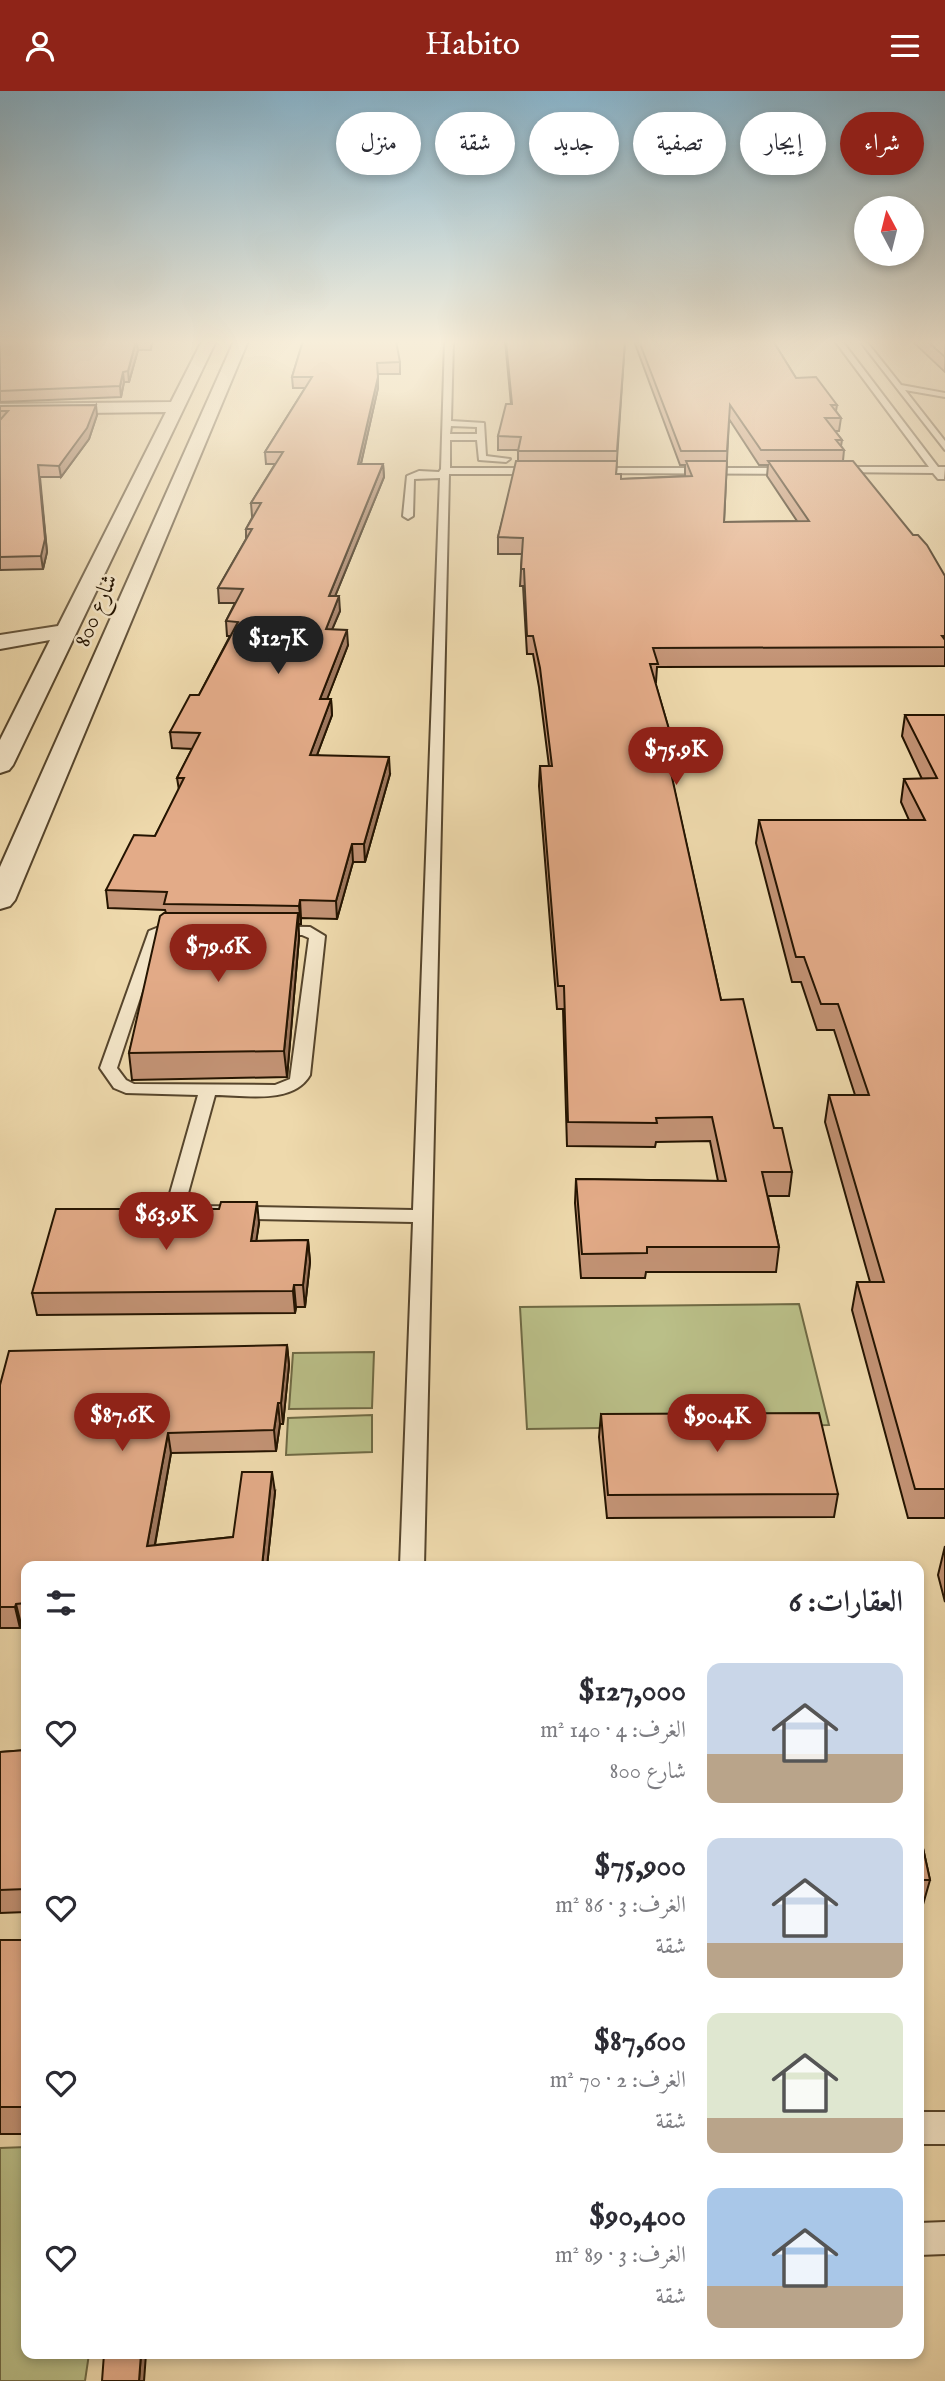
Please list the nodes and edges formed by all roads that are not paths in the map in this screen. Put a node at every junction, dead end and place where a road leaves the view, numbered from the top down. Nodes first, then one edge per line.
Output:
1 (156, 448) edge
2 (193, 448) edge
3 (444, 448) edge
4 (482, 448) edge
5 (923, 448) edge
6 (514, 459) edge
7 (584, 462) edge
8 (830, 470) edge
9 (940, 470) edge
10 (550, 471) edge
11 (577, 471) edge
12 (590, 471) junction
13 (803, 471) edge
14 (443, 473) junction
15 (945, 483) edge
16 (409, 500) junction
17 (420, 500) dead end
18 (408, 516) dead end
19 (154, 538) junction
20 (112, 539) junction
21 (65, 631) junction
22 (0, 642) edge
23 (0, 655) edge
24 (48, 664) junction
25 (0, 765) edge
26 (0, 834) edge
27 (28, 834) junction
28 (0, 900) edge
29 (208, 1090) junction
30 (422, 1216) junction
31 (412, 1561) edge
32 (924, 2128) edge
33 (945, 2128) edge
34 (945, 2238) edge
35 (924, 2239) edge

1 - 20 street, شارع 800
2 - 19 street, شارع 800
3 - 14 lane
4 - 6 lane
5 - 9 lane
7 - 12 lane
8 - 9 lane
9 - 15 lane
10 - 14 lane
11 - 12 lane
12 - 13 lane
14 - 16 lane
14 - 30 lane
16 - 17 lane
16 - 18 lane
19 - 20 street
19 - 27 street, شارع 800
20 - 21 street, شارع 800
21 - 22 street
21 - 24 street, شارع 800
23 - 24 street
24 - 25 street, شارع 800
26 - 27 street
27 - 28 street, شارع 800
29 - 29 lane
29 - 30 lane
30 - 31 lane
32 - 33 lane
34 - 35 lane

